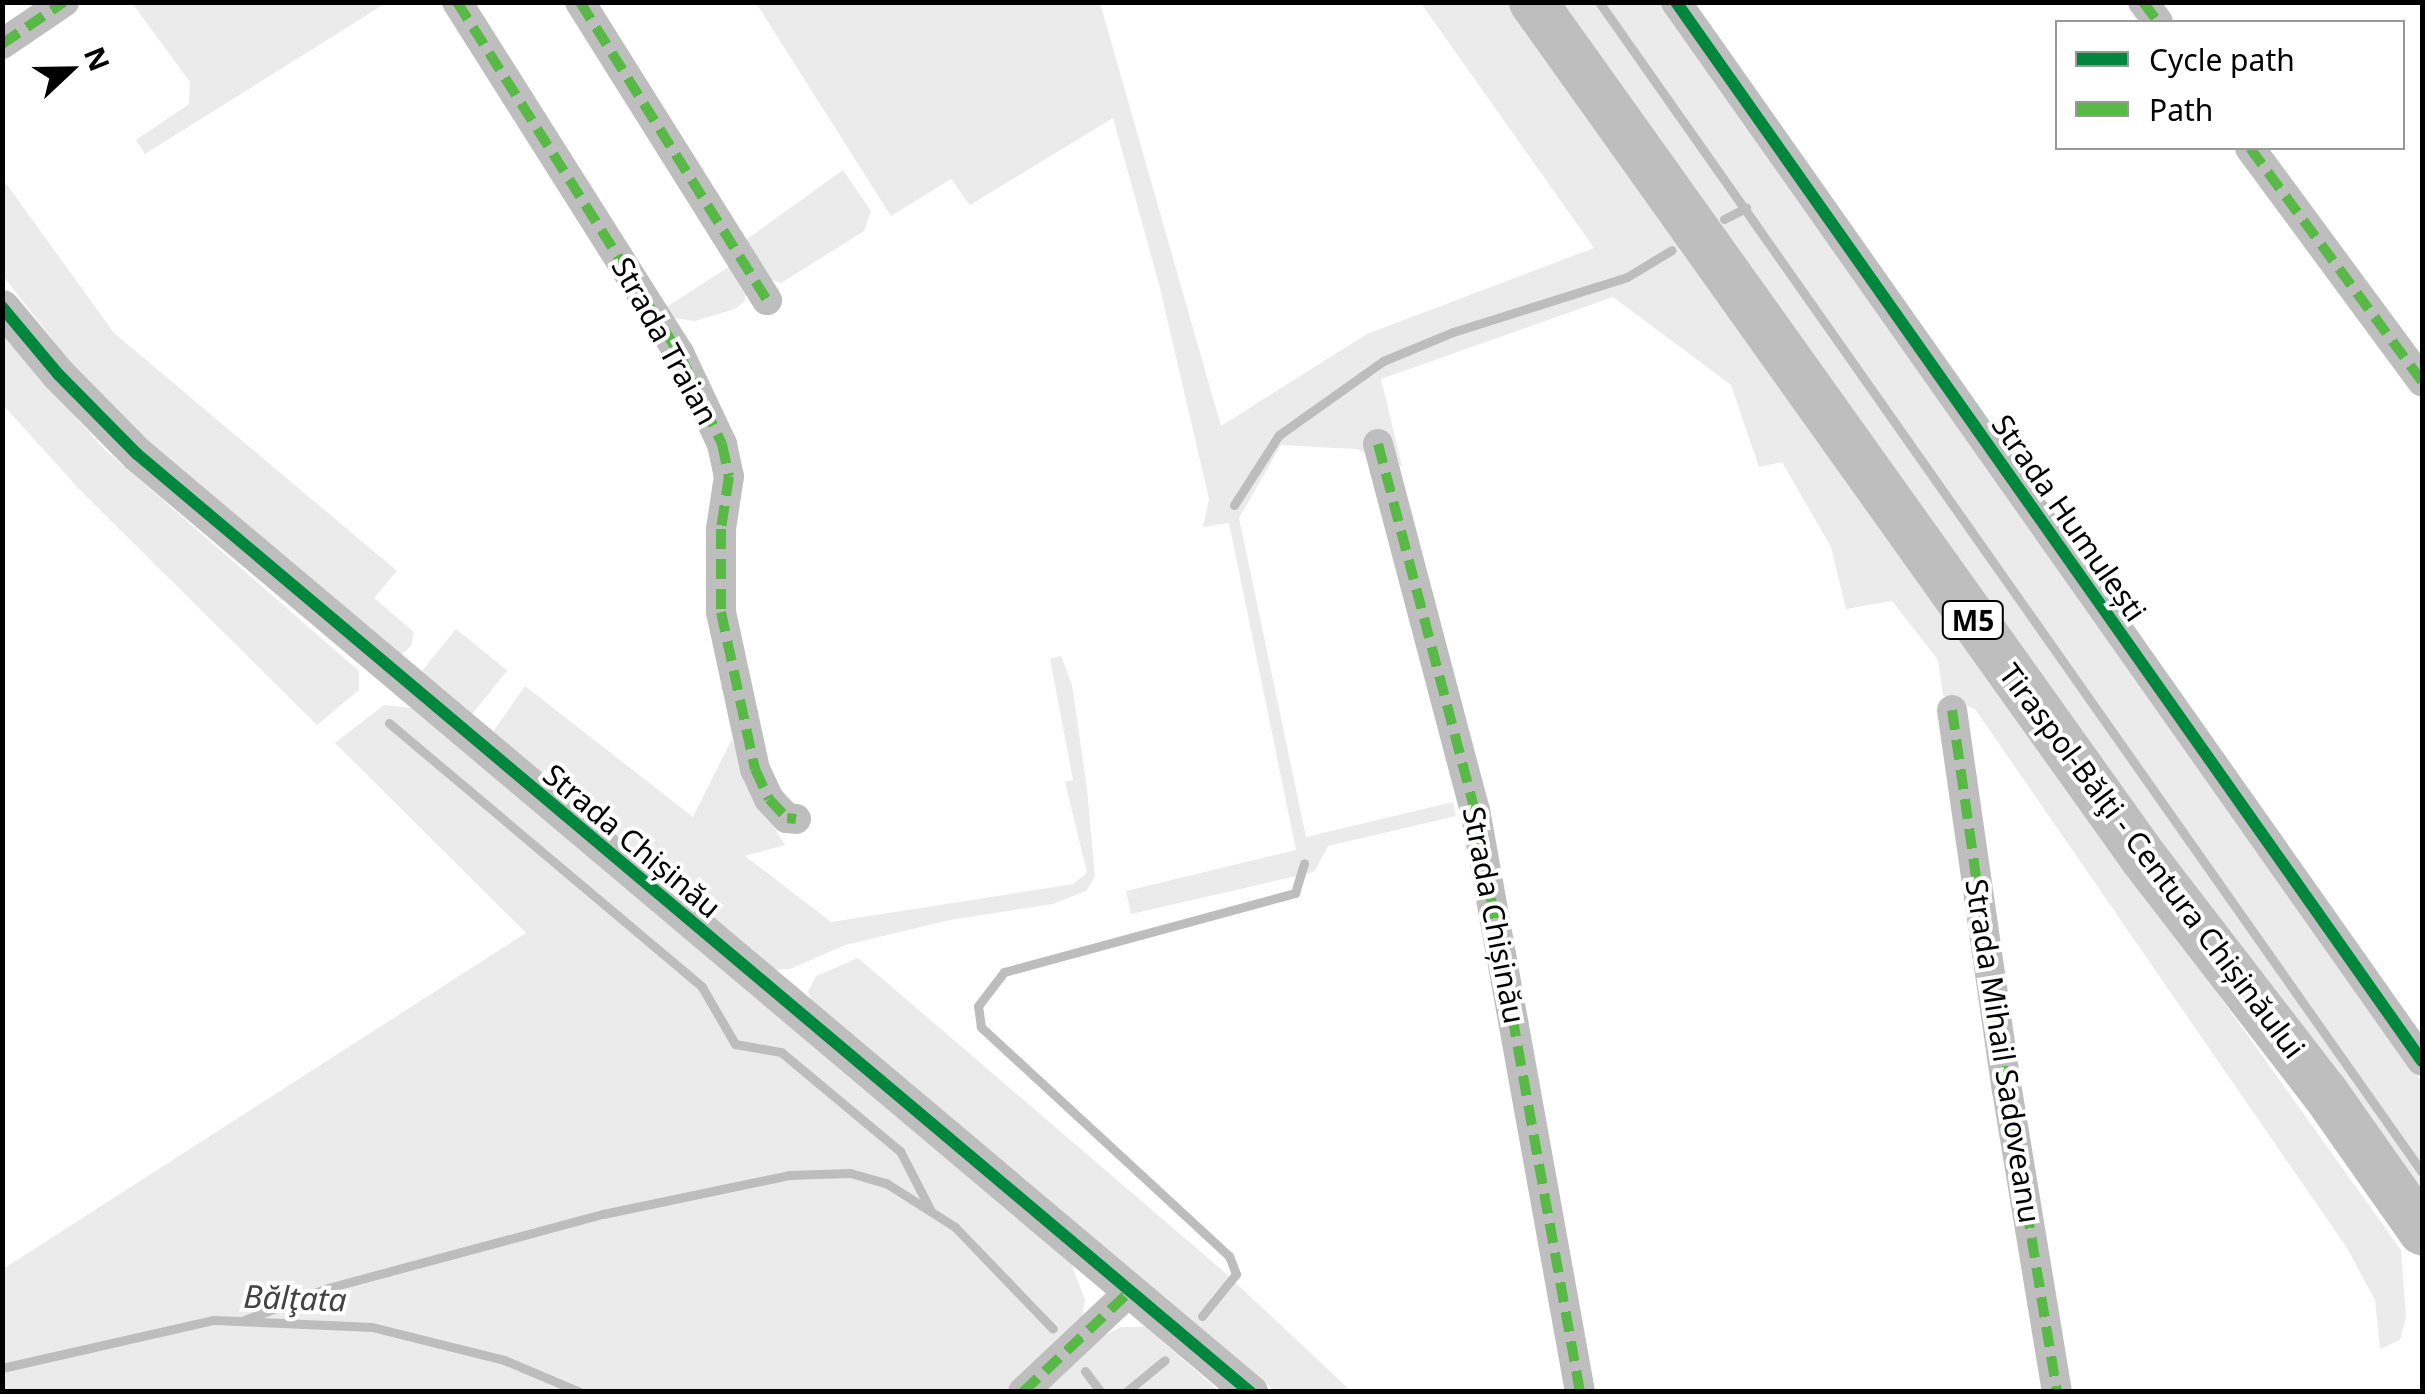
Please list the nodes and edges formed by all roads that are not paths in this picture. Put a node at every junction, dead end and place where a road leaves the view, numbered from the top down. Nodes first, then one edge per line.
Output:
1 (64, 2) edge
2 (457, 2) edge
3 (580, 2) edge
4 (1532, 2) edge
5 (1676, 2) edge
6 (2, 44) edge
7 (2251, 150) edge
8 (767, 300) dead end
9 (2, 307) edge
10 (2422, 382) edge
11 (1378, 444) dead end
12 (1952, 710) dead end
13 (796, 818) dead end
14 (2422, 1062) edge
15 (2422, 1230) edge
16 (1130, 1292) junction
17 (1023, 1392) edge
18 (1250, 1392) edge
19 (1580, 1392) edge
20 (2057, 1392) edge

1 - 6 street
2 - 13 street, Strada Traian
3 - 8 street
4 - 15 highway, Tiraspol-Bălţi - Centura Chișinăului / M5
5 - 14 street, Strada Humulești
7 - 10 street
9 - 16 street, Strada Chișinău
11 - 19 street, Strada Chișinău
12 - 20 street, Strada Mihail Sadoveanu
16 - 17 street
16 - 18 street, Strada Chișinău

